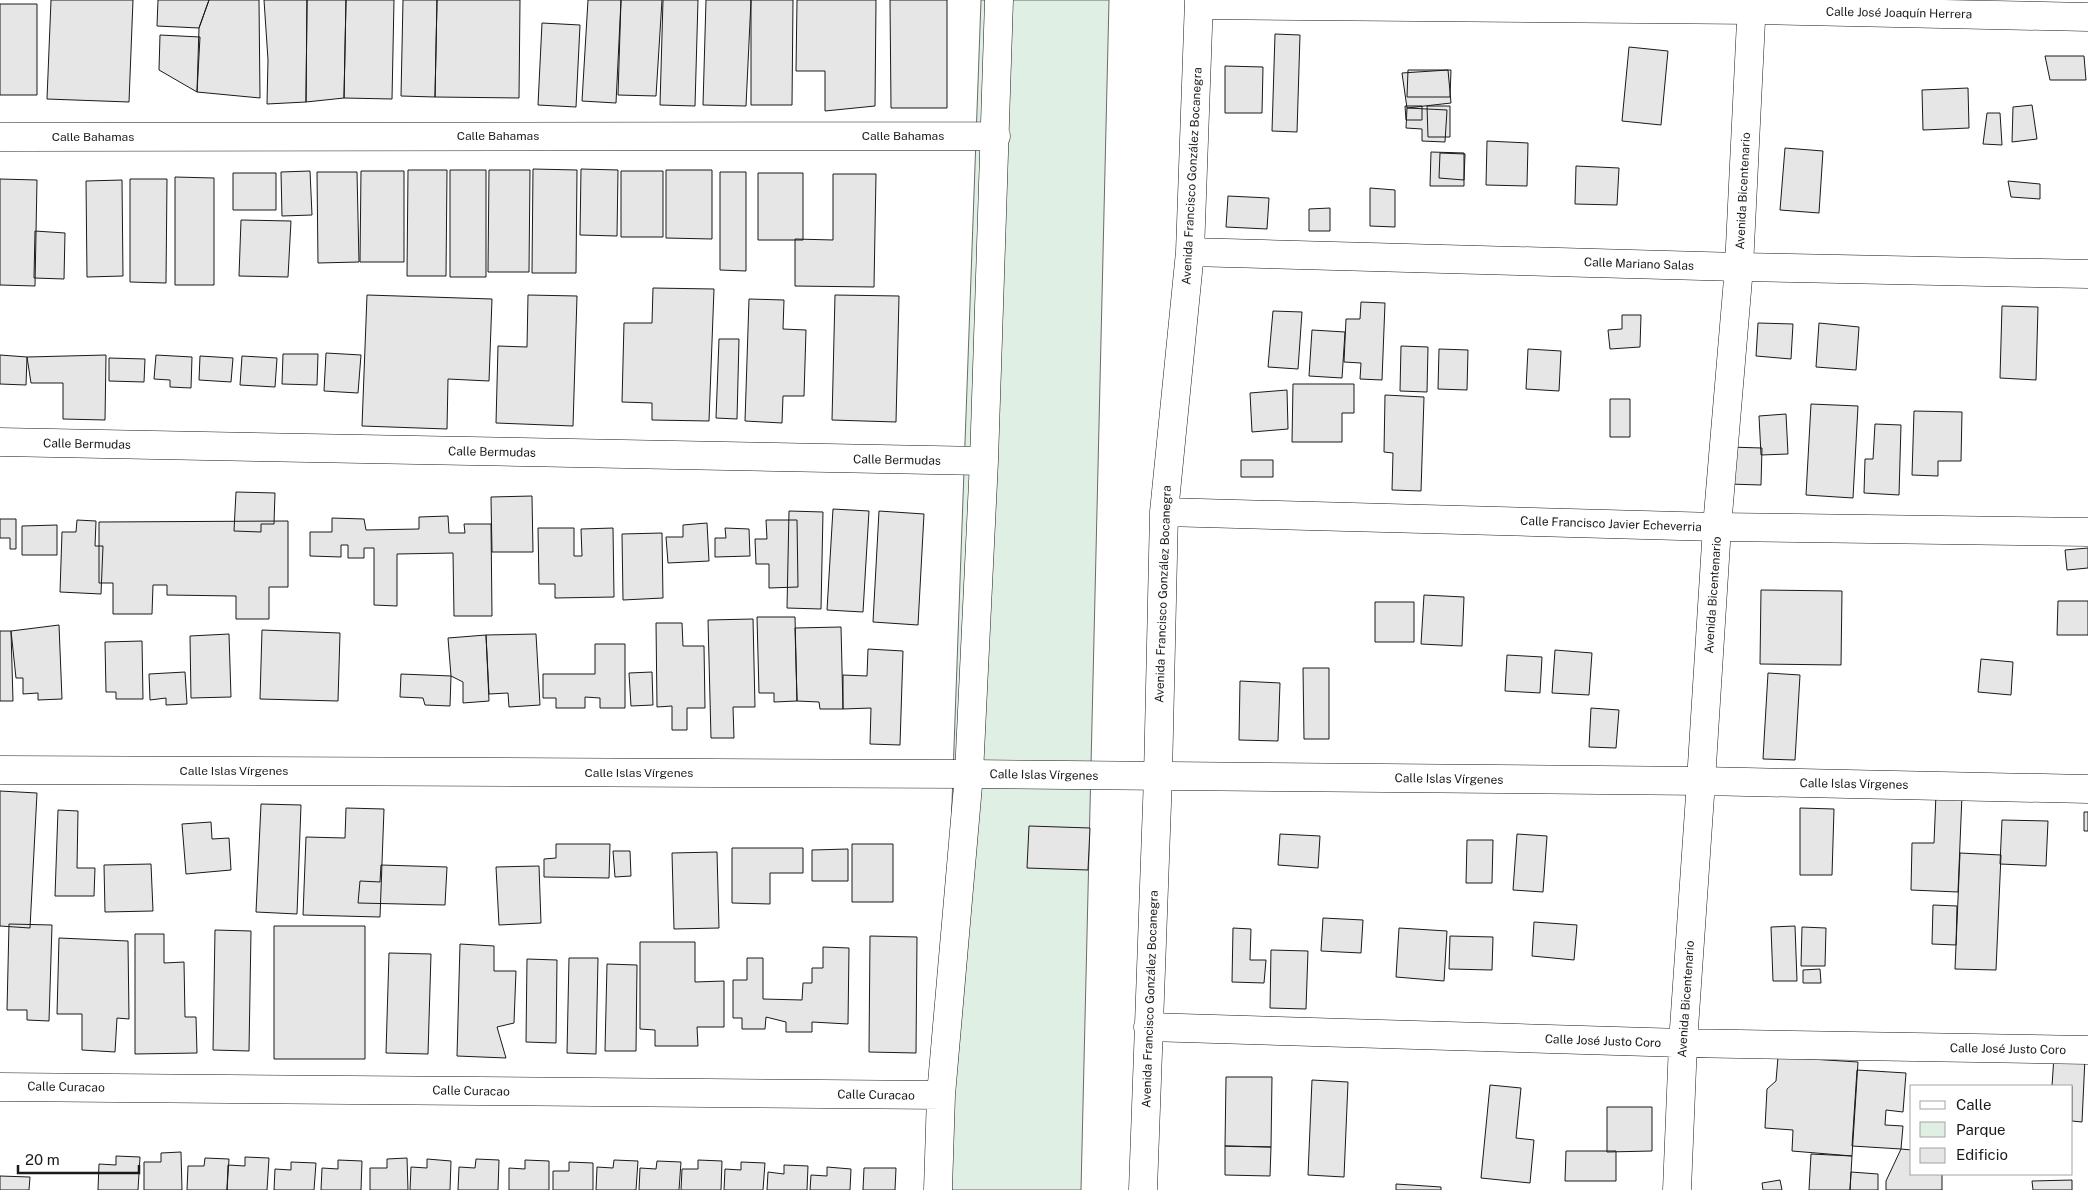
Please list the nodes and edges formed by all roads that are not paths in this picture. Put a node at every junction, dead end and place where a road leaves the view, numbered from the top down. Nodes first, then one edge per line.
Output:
1 (999, 0) edge
2 (1199, 3) edge
3 (1752, 5) edge
4 (2088, 17) edge
5 (996, 136) junction
6 (0, 137) edge
7 (1190, 252) junction
8 (1739, 267) junction
9 (2088, 274) edge
10 (0, 442) edge
11 (984, 461) junction
12 (1164, 512) junction
13 (1717, 527) junction
14 (2088, 532) edge
15 (0, 770) edge
16 (969, 774) junction
17 (1158, 776) junction
18 (1701, 781) junction
19 (2088, 789) edge
20 (1148, 1027) junction
21 (1683, 1043) junction
22 (2088, 1050) edge
23 (0, 1086) edge
24 (942, 1095) junction
25 (938, 1190) edge
26 (1142, 1190) edge
27 (1678, 1190) edge

1 - 5 street
2 - 3 street, Calle José Joaquín Herrera
2 - 7 street, Avenida Francisco González Bocanegra
3 - 4 street, Calle José Joaquín Herrera
3 - 8 street, Avenida Bicentenario
5 - 6 street, Calle Bahamas
5 - 11 street
7 - 8 street, Calle Mariano Salas
7 - 12 street, Avenida Francisco González Bocanegra
8 - 9 street, Calle Mariano Salas
8 - 13 street, Avenida Bicentenario
10 - 11 street, Calle Bermudas
11 - 16 street
12 - 13 street, Calle Francisco Javier Echeverria
12 - 17 street, Avenida Francisco González Bocanegra
13 - 14 street, Calle Francisco Javier Echeverria
13 - 18 street, Avenida Bicentenario
15 - 16 street, Calle Islas Vírgenes
16 - 17 street, Calle Islas Vírgenes
16 - 24 street
17 - 18 street, Calle Islas Vírgenes
17 - 20 street, Avenida Francisco González Bocanegra
18 - 19 street, Calle Islas Vírgenes
18 - 21 street, Avenida Bicentenario
20 - 21 street, Calle José Justo Coro
20 - 26 street, Avenida Francisco González Bocanegra
21 - 22 street, Calle José Justo Coro
21 - 27 street, Avenida Bicentenario
23 - 24 street, Calle Curacao
24 - 25 street

